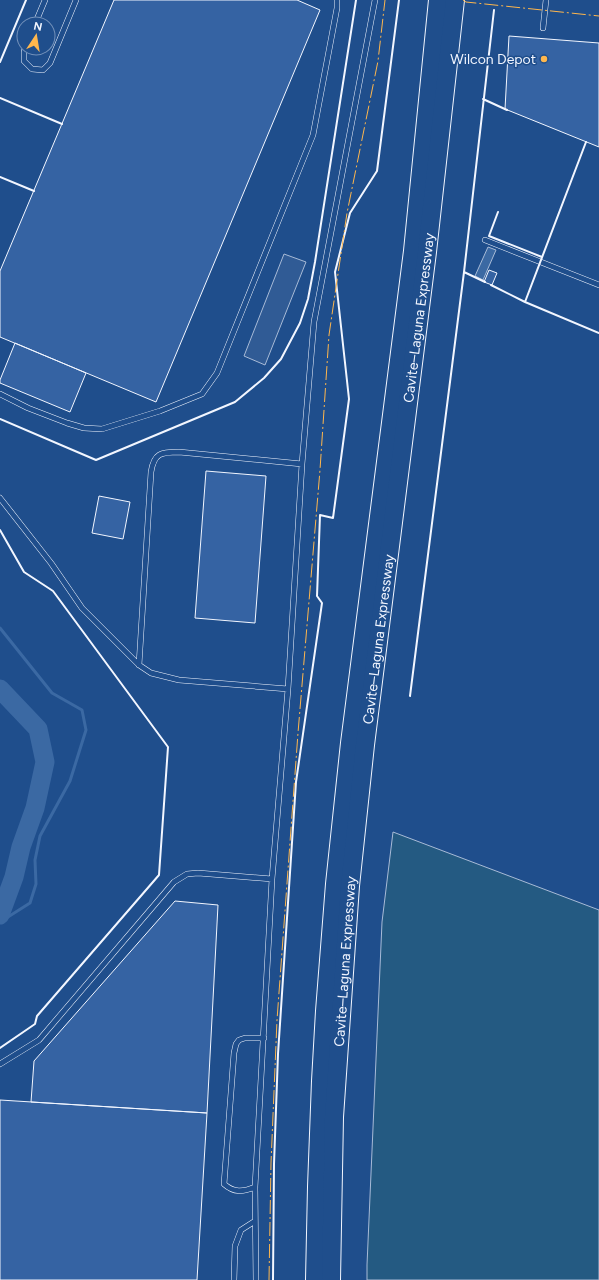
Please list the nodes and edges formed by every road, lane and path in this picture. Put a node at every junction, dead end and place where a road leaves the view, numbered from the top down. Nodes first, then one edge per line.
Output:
1 (45, 0) edge
2 (76, 0) edge
3 (337, 0) edge
4 (375, 0) edge
5 (438, 0) edge
6 (455, 0) edge
7 (546, 0) edge
8 (38, 16) edge
9 (543, 28) dead end
10 (56, 48) edge
11 (24, 56) edge
12 (53, 56) edge
13 (486, 240) dead end
14 (599, 285) edge
15 (0, 394) edge
16 (302, 464) junction
17 (0, 498) edge
18 (139, 665) junction
19 (288, 689) junction
20 (272, 879) junction
21 (264, 1038) junction
22 (0, 1064) edge
23 (255, 1187) junction
24 (255, 1220) junction
25 (234, 1280) edge
26 (256, 1280) edge
27 (315, 1280) edge
28 (331, 1280) edge

1 - 8 lane
2 - 10 lane
3 - 15 lane
4 - 16 lane
5 - 27 highway, Cavite–Laguna Expressway
6 - 28 highway, Cavite–Laguna Expressway
7 - 9 lane
11 - 12 lane
13 - 14 lane
16 - 18 lane
16 - 19 lane
17 - 18 lane
18 - 19 lane
19 - 20 lane
20 - 21 lane
20 - 22 lane
21 - 23 lane
21 - 23 lane
23 - 24 lane
24 - 25 lane
24 - 26 lane

